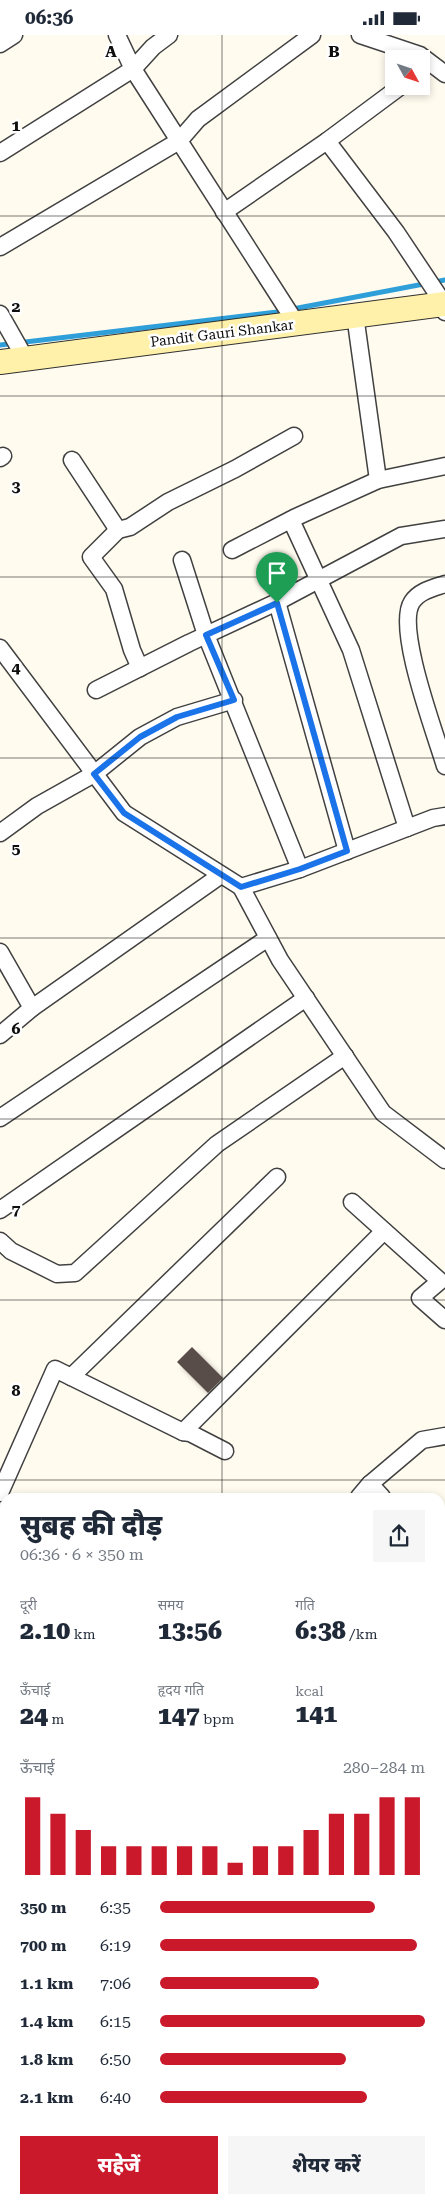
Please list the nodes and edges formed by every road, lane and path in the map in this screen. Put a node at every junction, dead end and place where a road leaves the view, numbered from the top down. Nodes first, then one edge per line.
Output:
1 (14, 35) edge
2 (117, 35) edge
3 (169, 35) edge
4 (312, 35) edge
5 (360, 35) edge
6 (0, 44) edge
7 (405, 50) edge
8 (430, 67) edge
9 (133, 69) junction
10 (445, 74) edge
11 (389, 95) edge
12 (179, 141) junction
13 (328, 141) junction
14 (0, 153) edge
15 (224, 212) junction
16 (0, 247) edge
17 (445, 307) edge
18 (0, 314) edge
19 (356, 315) junction
20 (296, 323) junction
21 (25, 358) junction
22 (0, 362) edge
23 (294, 436) dead end
24 (72, 460) dead end
25 (445, 466) edge
26 (378, 480) junction
27 (291, 519) junction
28 (118, 529) junction
29 (445, 529) edge
30 (232, 550) dead end
31 (182, 560) dead end
32 (318, 581) junction
33 (445, 584) edge
34 (277, 603) junction
35 (206, 635) junction
36 (1, 651) edge
37 (140, 668) junction
38 (96, 690) dead end
39 (234, 700) junction
40 (445, 766) edge
41 (94, 774) junction
42 (445, 816) edge
43 (406, 828) junction
44 (0, 833) edge
45 (347, 851) junction
46 (300, 869) junction
47 (221, 875) junction
48 (241, 887) junction
49 (268, 937) junction
50 (0, 952) edge
51 (306, 998) junction
52 (32, 1008) junction
53 (0, 1035) edge
54 (344, 1056) junction
55 (0, 1119) edge
56 (445, 1160) edge
57 (277, 1177) dead end
58 (352, 1202) dead end
59 (0, 1210) edge
60 (384, 1231) junction
61 (0, 1241) edge
62 (443, 1279) edge
63 (445, 1319) edge
64 (71, 1377) junction
65 (183, 1432) junction
66 (445, 1436) edge
67 (225, 1451) dead end
68 (370, 1484) junction
69 (0, 1493) edge
70 (362, 1493) edge
71 (378, 1493) edge

1 - 6 street
2 - 9 street
3 - 9 street
4 - 12 street
5 - 7 street
8 - 10 street
9 - 12 street
9 - 14 street
11 - 13 street
12 - 15 street
12 - 16 street
13 - 15 street
13 - 17 street
15 - 20 street
17 - 19 street, Pandit Gauri Shankar
18 - 21 street
19 - 20 street, Pandit Gauri Shankar
19 - 26 street
20 - 21 street, Pandit Gauri Shankar
21 - 22 street, Pandit Gauri Shankar
23 - 28 street
24 - 28 street
25 - 26 street
26 - 27 street
27 - 30 street
27 - 32 street
28 - 37 street
29 - 32 street
31 - 35 street
32 - 34 street
32 - 43 street
33 - 40 street
34 - 35 street
34 - 45 street
35 - 37 street
35 - 39 street
36 - 41 street
37 - 38 street
39 - 41 street
39 - 46 street
41 - 44 street
41 - 47 street
42 - 43 street
43 - 45 street
45 - 46 street
46 - 48 street
47 - 48 street
47 - 52 street
48 - 49 street
49 - 51 street
49 - 55 street
50 - 52 street
51 - 54 street
51 - 59 street
52 - 53 street
54 - 56 street
54 - 61 street
57 - 64 street
58 - 60 street
60 - 62 street
60 - 65 street
62 - 63 street
64 - 65 street
64 - 69 street
65 - 67 street
66 - 68 street
68 - 70 street
68 - 71 street

